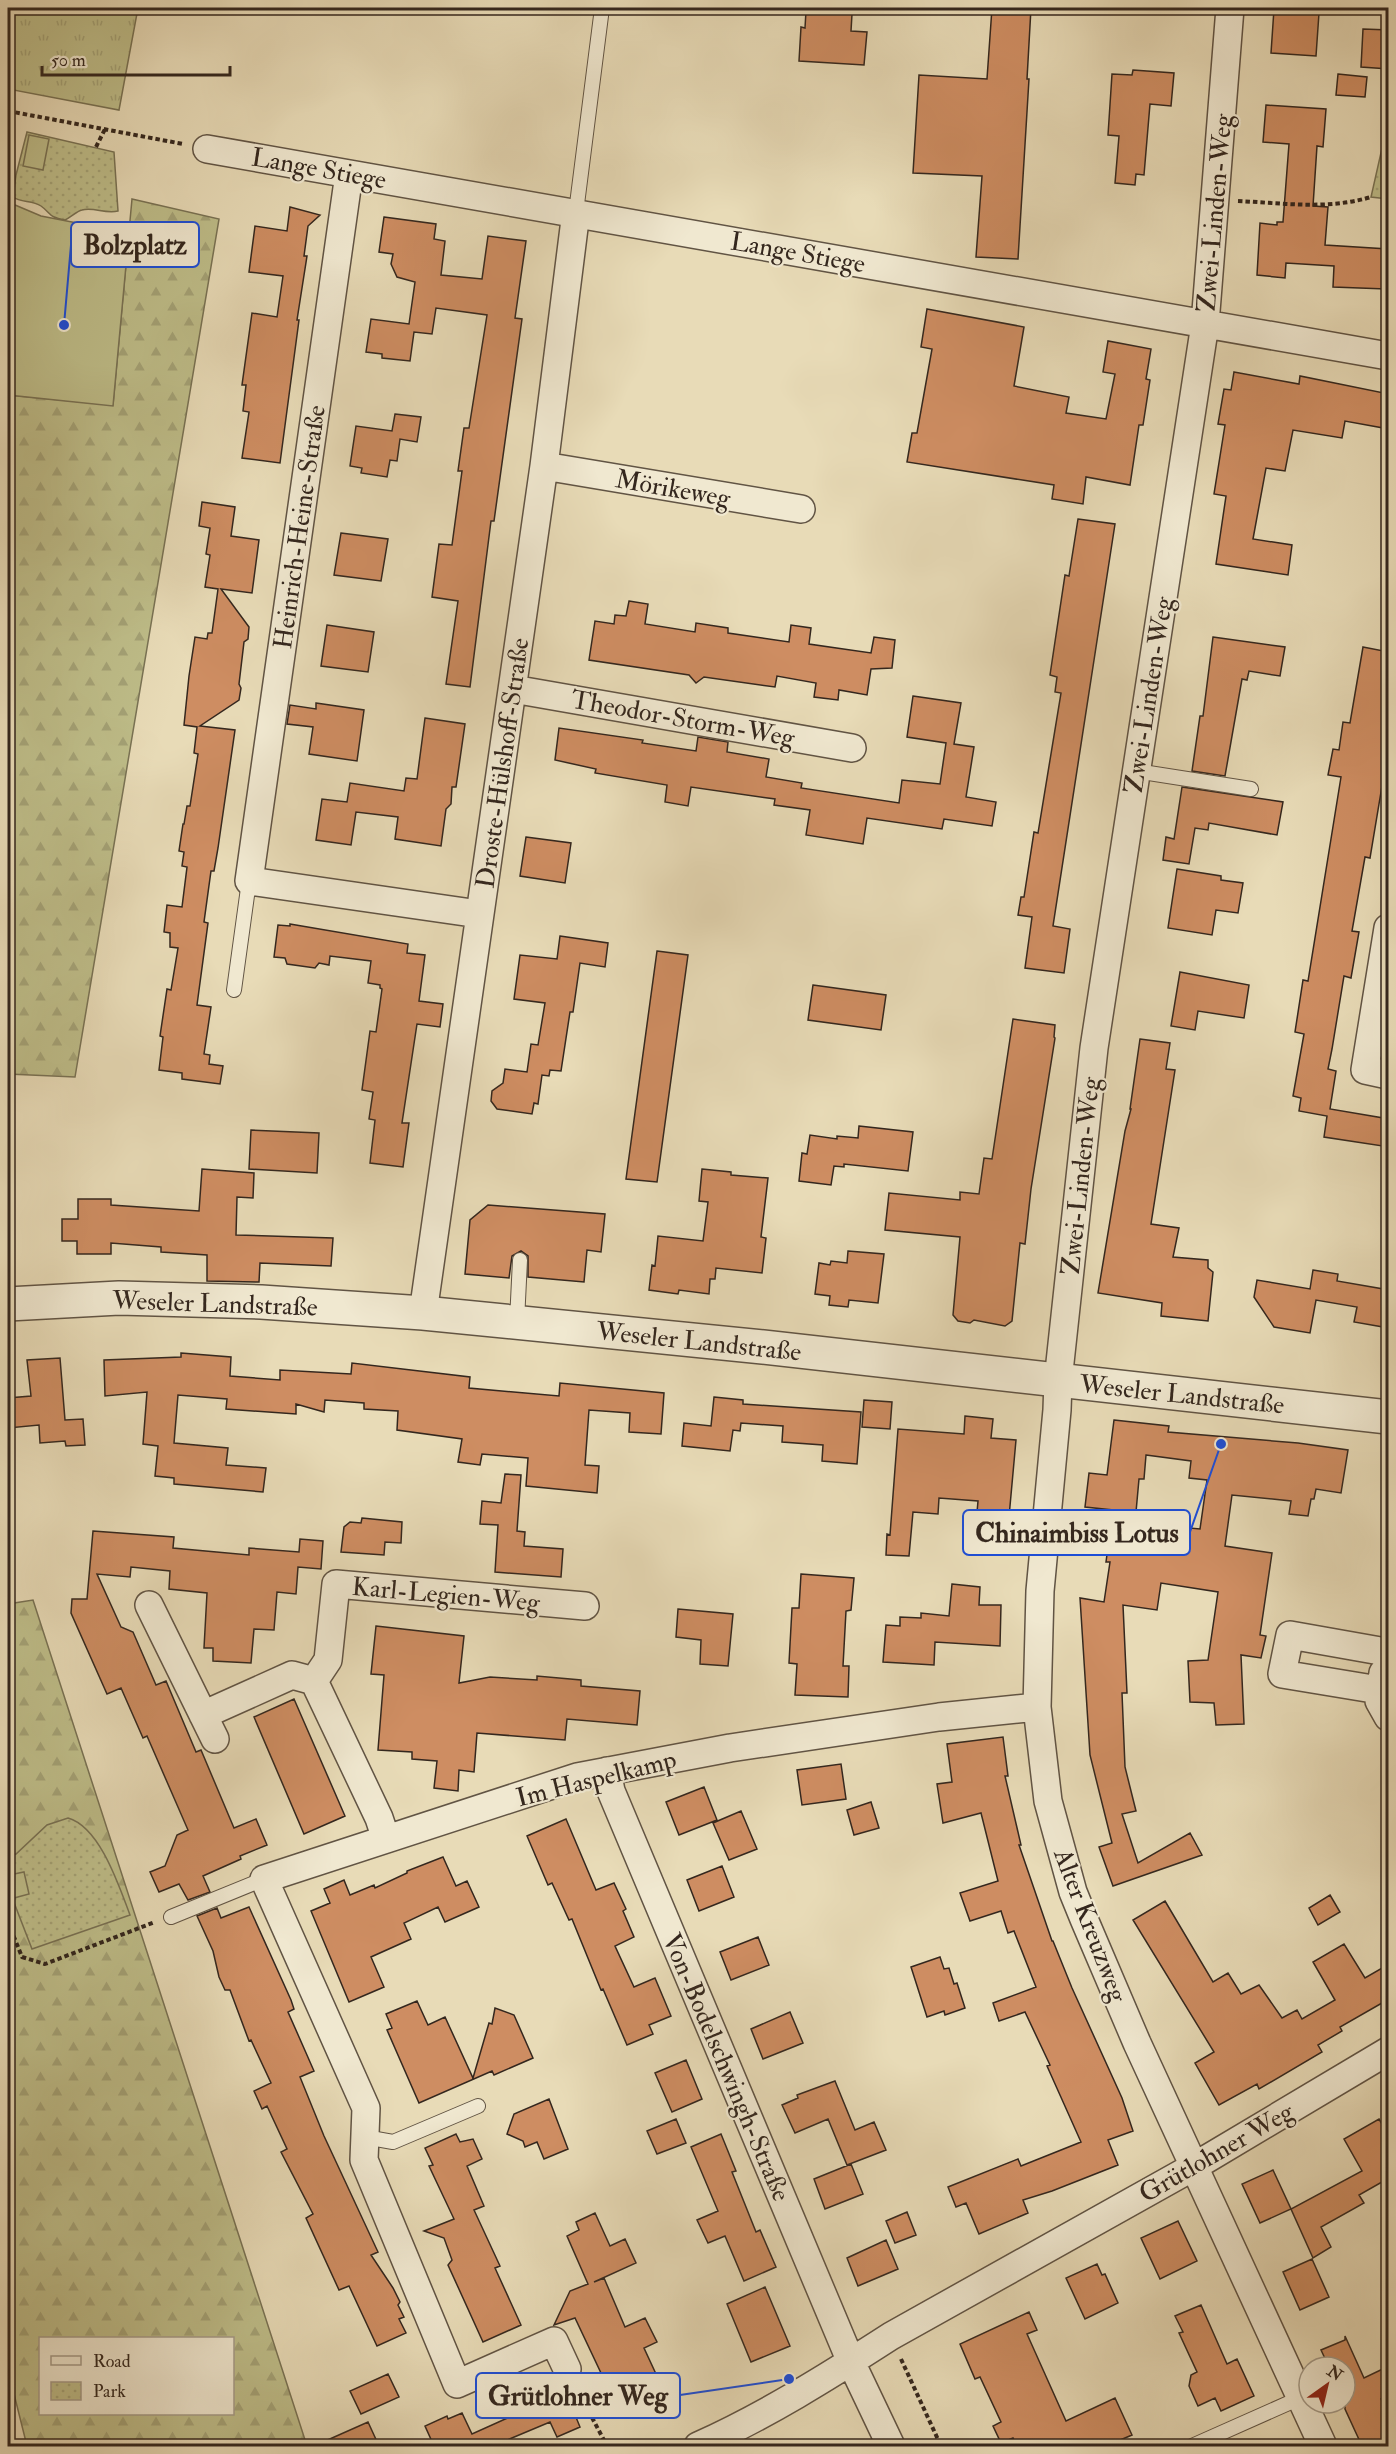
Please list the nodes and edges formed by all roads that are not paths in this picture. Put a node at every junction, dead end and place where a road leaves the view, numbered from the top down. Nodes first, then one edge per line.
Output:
1 (602, 8) edge
2 (1230, 8) edge
3 (207, 149) road end
4 (349, 174) junction
5 (576, 212) junction
6 (1205, 324) junction
7 (1389, 356) edge
8 (544, 466) junction
9 (801, 509) dead end
10 (513, 689) junction
11 (852, 748) dead end
12 (1136, 771) junction
13 (1251, 789) dead end
14 (249, 881) junction
15 (479, 914) junction
16 (1389, 928) edge
17 (234, 990) dead end
18 (1389, 1075) edge
19 (520, 1260) dead end
20 (8, 1304) edge
21 (423, 1313) junction
22 (517, 1321) junction
23 (1058, 1381) junction
24 (1389, 1417) edge
25 (149, 1605) dead end
26 (585, 1606) dead end
27 (1388, 1652) edge
28 (314, 1681) junction
29 (1379, 1690) junction
30 (1037, 1707) junction
31 (203, 1715) junction
32 (1389, 1717) edge
33 (214, 1739) dead end
34 (607, 1771) junction
35 (386, 1839) junction
36 (264, 1879) junction
37 (171, 1917) road end
38 (1389, 2050) edge
39 (478, 2106) dead end
40 (365, 2137) junction
41 (1195, 2166) junction
42 (851, 2362) junction
43 (567, 2369) road end
44 (1297, 2391) edge
45 (1297, 2399) edge
46 (1308, 2415) edge
47 (699, 2446) edge
48 (891, 2446) edge
49 (1192, 2446) edge
50 (1323, 2446) edge

1 - 5 lane
2 - 6 street, Zwei-Linden-Weg
3 - 4 street, Lange Stiege
4 - 5 street, Lange Stiege
4 - 14 street, Heinrich-Heine-Straße
5 - 6 street, Lange Stiege
5 - 8 street, Droste-Hülshoff-Straße
6 - 7 street, Lange Stiege
6 - 12 street, Zwei-Linden-Weg
8 - 9 street, Mörikeweg
8 - 10 street, Droste-Hülshoff-Straße
10 - 11 street, Theodor-Storm-Weg
10 - 15 street, Droste-Hülshoff-Straße
12 - 13 lane
12 - 23 street, Zwei-Linden-Weg
14 - 15 street
14 - 17 lane, Heinrich-Heine-Straße
15 - 21 street, Droste-Hülshoff-Straße
16 - 18 street
19 - 22 lane
20 - 21 street, Weseler Landstraße
21 - 22 street, Weseler Landstraße
22 - 23 street, Weseler Landstraße
23 - 24 street, Weseler Landstraße
23 - 30 street, Alter Kreuzweg
25 - 31 street
26 - 28 street, Karl-Legien-Weg
27 - 29 street
27 - 29 street
28 - 31 street
28 - 35 street
29 - 32 street
30 - 34 street, Im Haspelkamp
30 - 41 street, Alter Kreuzweg
31 - 33 street
34 - 35 street, Im Haspelkamp
34 - 42 street, Von-Bodelschwingh-Straße
35 - 36 street, Im Haspelkamp
36 - 37 lane, Im Haspelkamp
36 - 40 street
38 - 41 street, Grütlohner Weg
39 - 40 lane
40 - 43 street
41 - 42 street, Grütlohner Weg
41 - 44 street, Alter Kreuzweg
42 - 47 street, Grütlohner Weg
42 - 48 street, Von-Bodelschwingh-Straße
45 - 49 lane
46 - 50 street, Alter Kreuzweg

